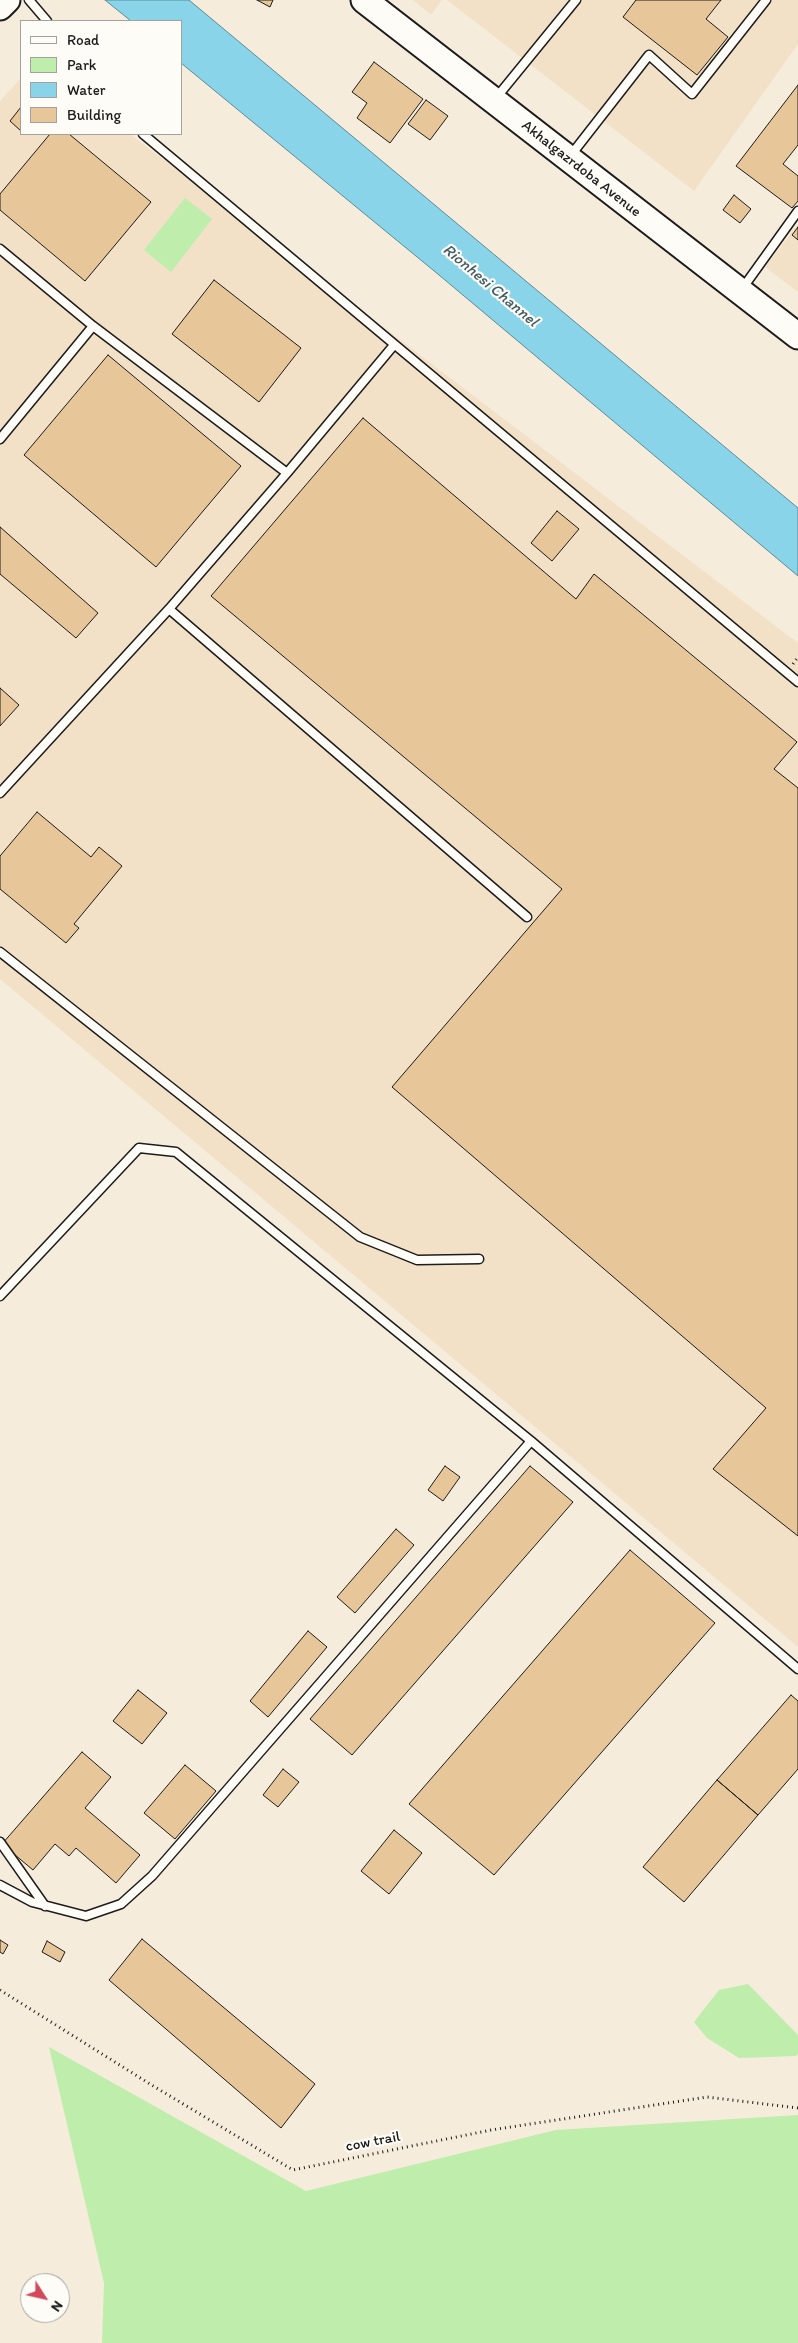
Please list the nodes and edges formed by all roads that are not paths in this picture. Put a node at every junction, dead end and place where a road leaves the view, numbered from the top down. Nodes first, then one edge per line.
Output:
1 (6, 0) edge
2 (29, 0) edge
3 (364, 0) edge
4 (576, 0) edge
5 (766, 0) edge
6 (0, 8) edge
7 (46, 20) edge
8 (494, 102) junction
9 (144, 135) edge
10 (568, 159) junction
11 (798, 211) edge
12 (0, 249) edge
13 (740, 291) junction
14 (93, 326) junction
15 (798, 336) edge
16 (394, 344) junction
17 (0, 439) edge
18 (288, 473) junction
19 (169, 609) junction
20 (798, 682) edge
21 (0, 793) edge
22 (527, 917) dead end
23 (0, 952) edge
24 (479, 1259) dead end
25 (0, 1296) edge
26 (531, 1441) junction
27 (798, 1669) edge
28 (0, 1842) edge
29 (0, 1885) edge
30 (45, 1906) junction

1 - 6 main road
2 - 7 lane
3 - 8 main road, Akhalgazrdoba Avenue
4 - 8 lane
5 - 10 lane
8 - 10 main road, Akhalgazrdoba Avenue
9 - 16 lane
10 - 13 main road, Akhalgazrdoba Avenue
11 - 13 lane
12 - 14 lane
13 - 15 main road, Akhalgazrdoba Avenue
14 - 17 lane
14 - 18 lane
16 - 18 lane
16 - 20 lane
18 - 19 lane
19 - 21 lane
19 - 22 lane
23 - 24 lane
25 - 26 lane
26 - 27 lane
26 - 30 lane
28 - 30 lane
29 - 30 lane

